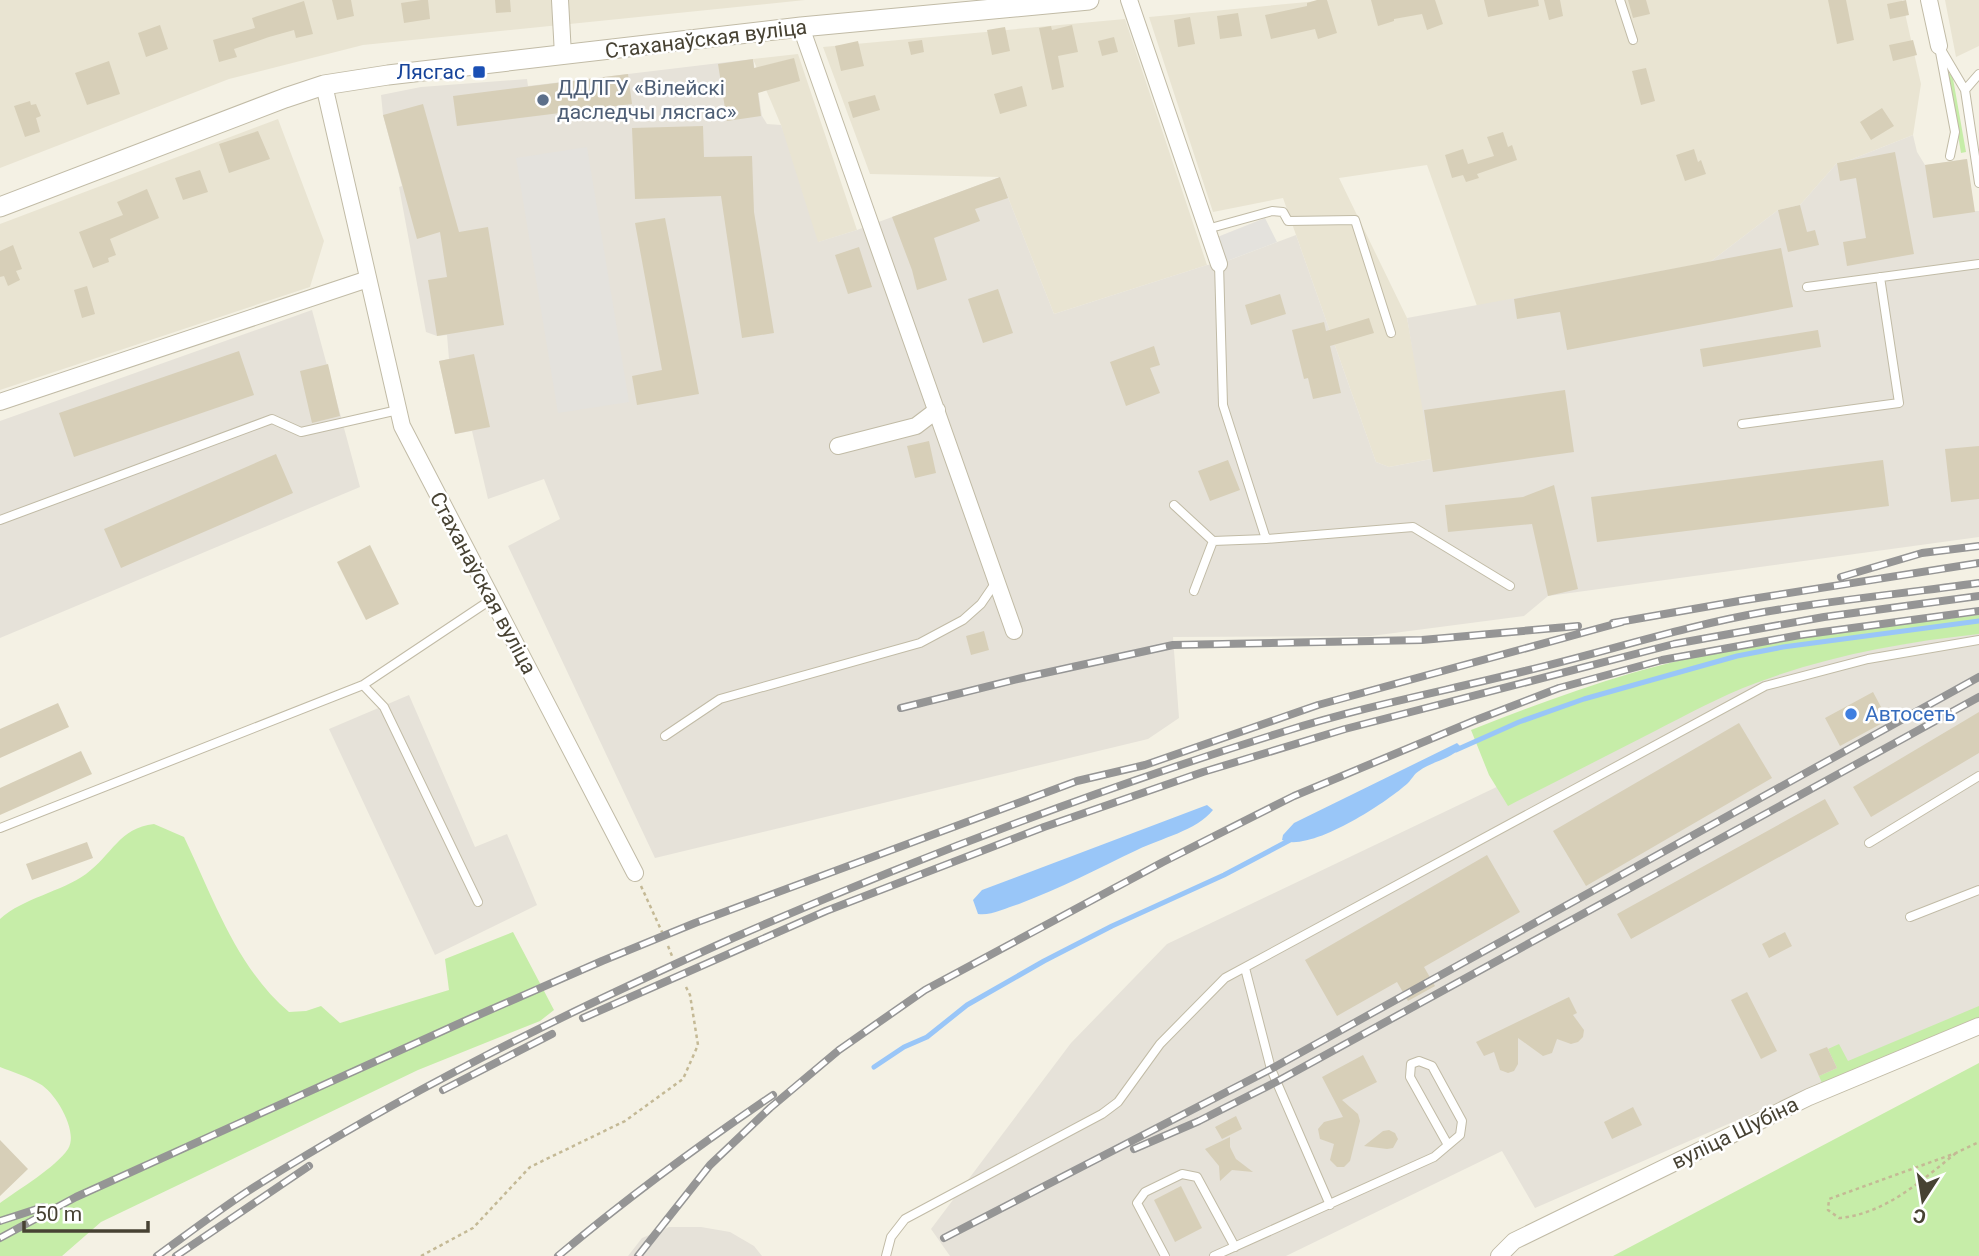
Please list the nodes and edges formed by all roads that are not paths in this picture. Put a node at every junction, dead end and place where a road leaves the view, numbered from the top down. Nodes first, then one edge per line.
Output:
1 (560, 0) edge
2 (1089, 0) edge
3 (1129, 0) edge
4 (1620, 0) edge
5 (1929, 0) edge
6 (801, 27) junction
7 (1633, 40) dead end
8 (1939, 46) junction
9 (563, 55) junction
10 (1979, 74) edge
11 (324, 85) junction
12 (1965, 90) junction
13 (1950, 156) dead end
14 (1979, 183) edge
15 (0, 207) edge
16 (1206, 229) junction
17 (1219, 264) joint
18 (1979, 264) edge
19 (1880, 277) junction
20 (368, 279) junction
21 (1807, 287) dead end
22 (1391, 333) dead end
23 (0, 402) edge
24 (398, 410) junction
25 (937, 410) junction
26 (1742, 424) dead end
27 (838, 446) dead end
28 (1174, 505) dead end
29 (0, 520) edge
30 (1266, 539) junction
31 (1213, 541) junction
32 (996, 582) junction
33 (1510, 586) dead end
34 (1194, 591) dead end
35 (492, 599) junction
36 (1014, 631) dead end
37 (1979, 640) edge
38 (363, 685) junction
39 (665, 736) dead end
40 (1979, 776) edge
41 (0, 828) edge
42 (1868, 843) dead end
43 (635, 873) road end
44 (1979, 890) edge
45 (478, 902) dead end
46 (1910, 917) dead end
47 (1245, 968) junction
48 (1979, 1026) edge
49 (1448, 1145) junction
50 (1330, 1205) junction
51 (1235, 1247) junction
52 (886, 1256) edge
53 (1165, 1256) edge
54 (1214, 1256) edge
55 (1499, 1256) edge

1 - 9 street
2 - 6 street, Стаханаўская вуліца
3 - 16 street
4 - 7 lane
5 - 8 street
6 - 9 street, Стаханаўская вуліца
6 - 25 street
8 - 12 lane
8 - 13 lane
9 - 11 street, Стаханаўская вуліца
10 - 12 lane
11 - 15 street, Стаханаўская вуліца
11 - 20 street, Стаханаўская вуліца
12 - 14 lane
16 - 17 street
16 - 22 lane
17 - 30 lane
18 - 19 lane
19 - 21 lane
19 - 26 lane
20 - 23 street
20 - 24 street, Стаханаўская вуліца
24 - 29 lane
24 - 35 street, Стаханаўская вуліца
25 - 27 street
25 - 32 street
28 - 31 lane
30 - 31 lane
30 - 33 lane
31 - 34 lane
32 - 36 street
32 - 39 lane
35 - 38 lane
35 - 43 street, Стаханаўская вуліца
37 - 47 lane
38 - 41 lane
38 - 45 lane
40 - 42 lane
44 - 46 lane
47 - 50 lane
47 - 52 lane
48 - 55 street, вуліца Шубіна
49 - 49 lane
49 - 50 lane
50 - 51 lane
51 - 53 lane
51 - 54 lane

